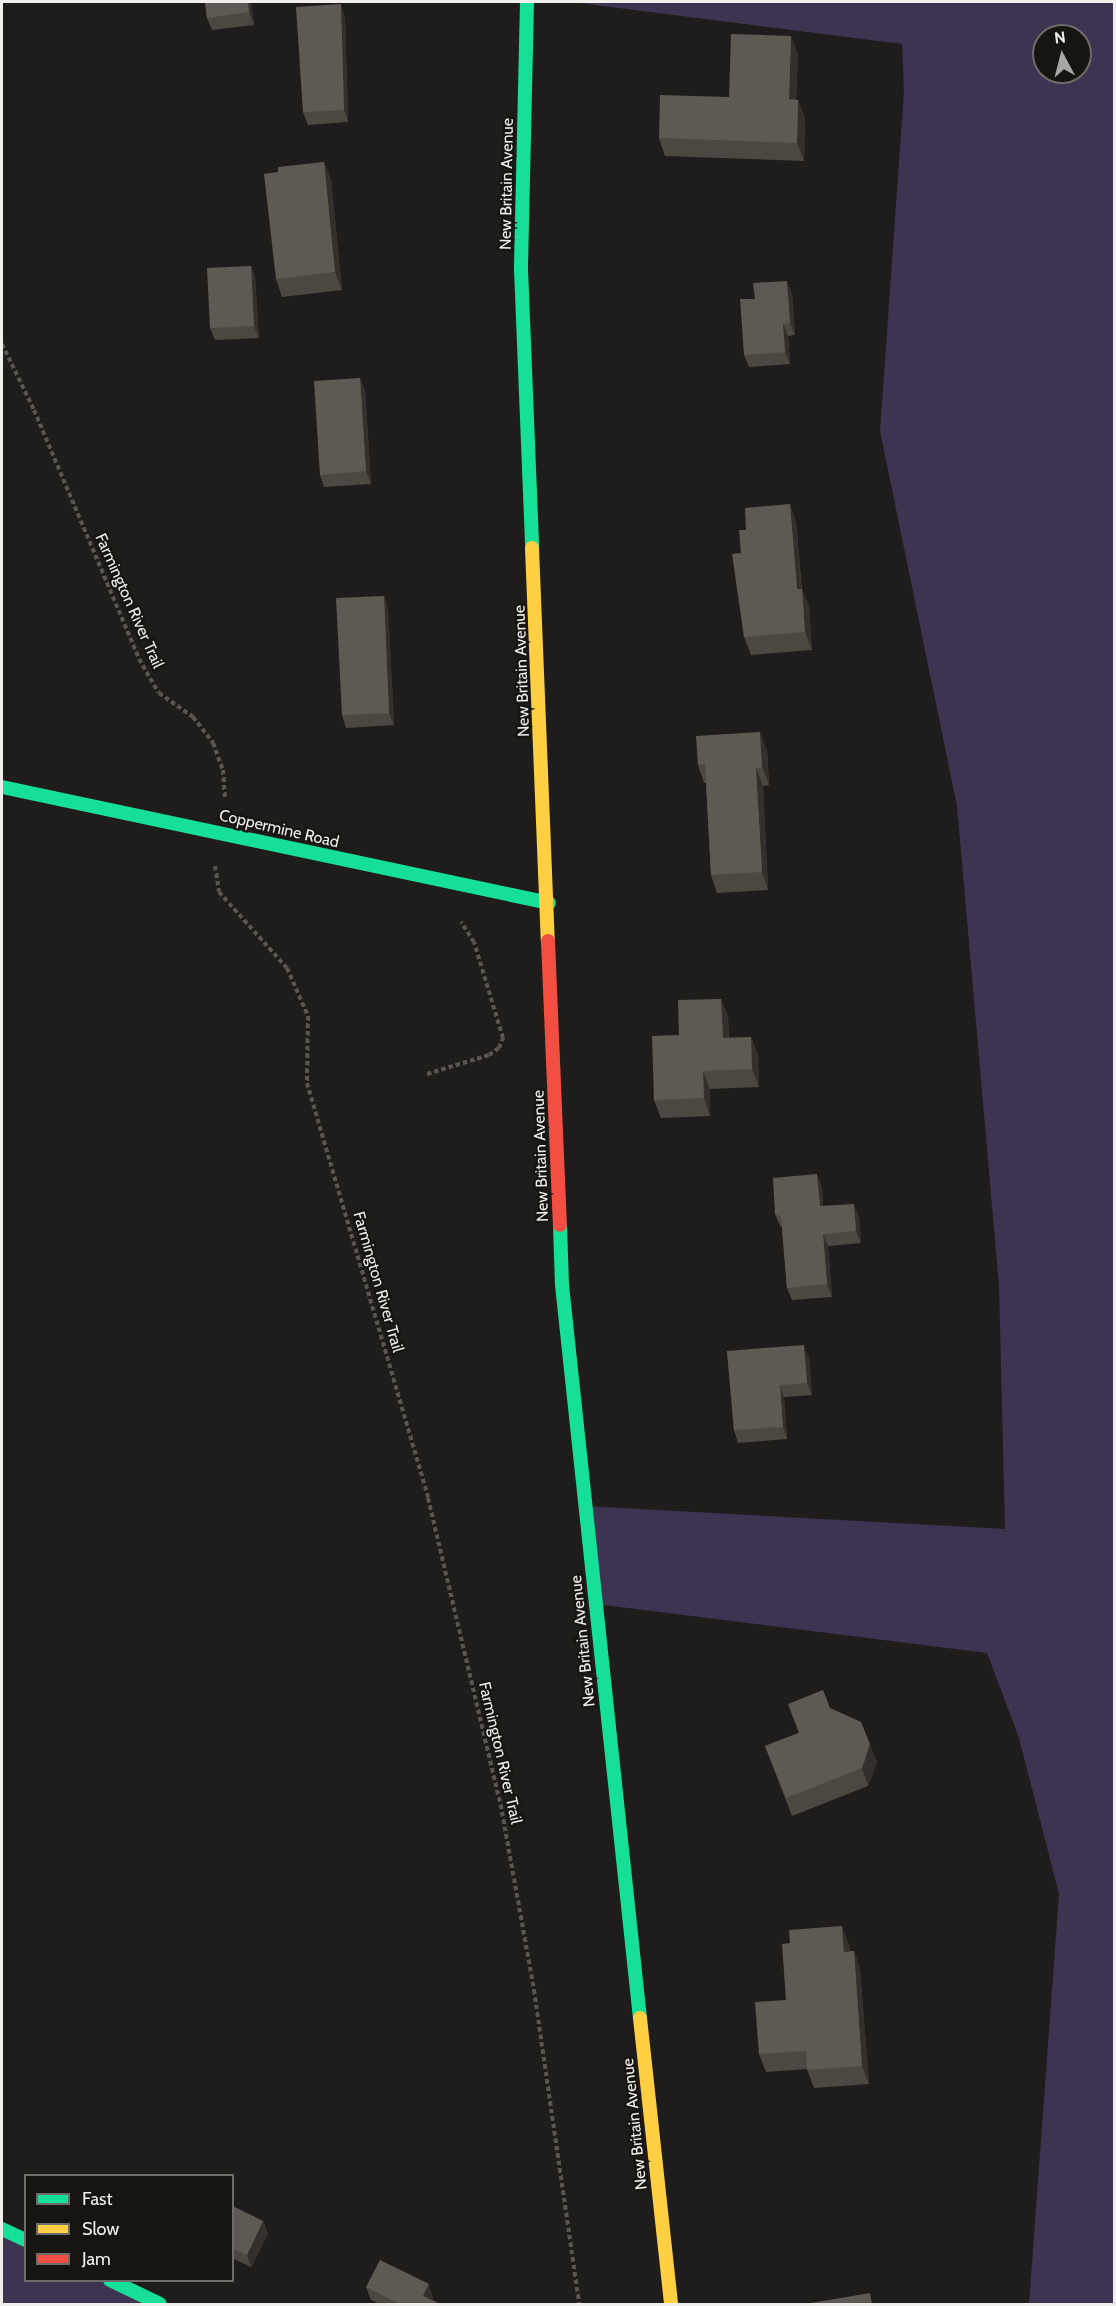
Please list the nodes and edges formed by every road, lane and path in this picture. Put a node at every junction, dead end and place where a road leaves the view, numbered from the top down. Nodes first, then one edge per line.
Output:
1 (527, 2) edge
2 (2, 344) edge
3 (2, 787) edge
4 (219, 832) junction
5 (215, 866) junction
6 (226, 868) dead end
7 (549, 903) junction
8 (458, 920) dead end
9 (427, 1074) dead end
10 (2, 2229) edge
11 (24, 2239) edge
12 (114, 2282) edge
13 (160, 2304) edge
14 (579, 2304) edge
15 (671, 2304) edge

1 - 7 street, New Britain Avenue
2 - 4 path, Farmington River Trail
3 - 4 street, Coppermine Road
4 - 5 path, Farmington River Trail
4 - 7 street, Coppermine Road
5 - 6 path
5 - 14 path, Farmington River Trail
7 - 15 street, New Britain Avenue
8 - 9 path
10 - 11 street
12 - 13 street

